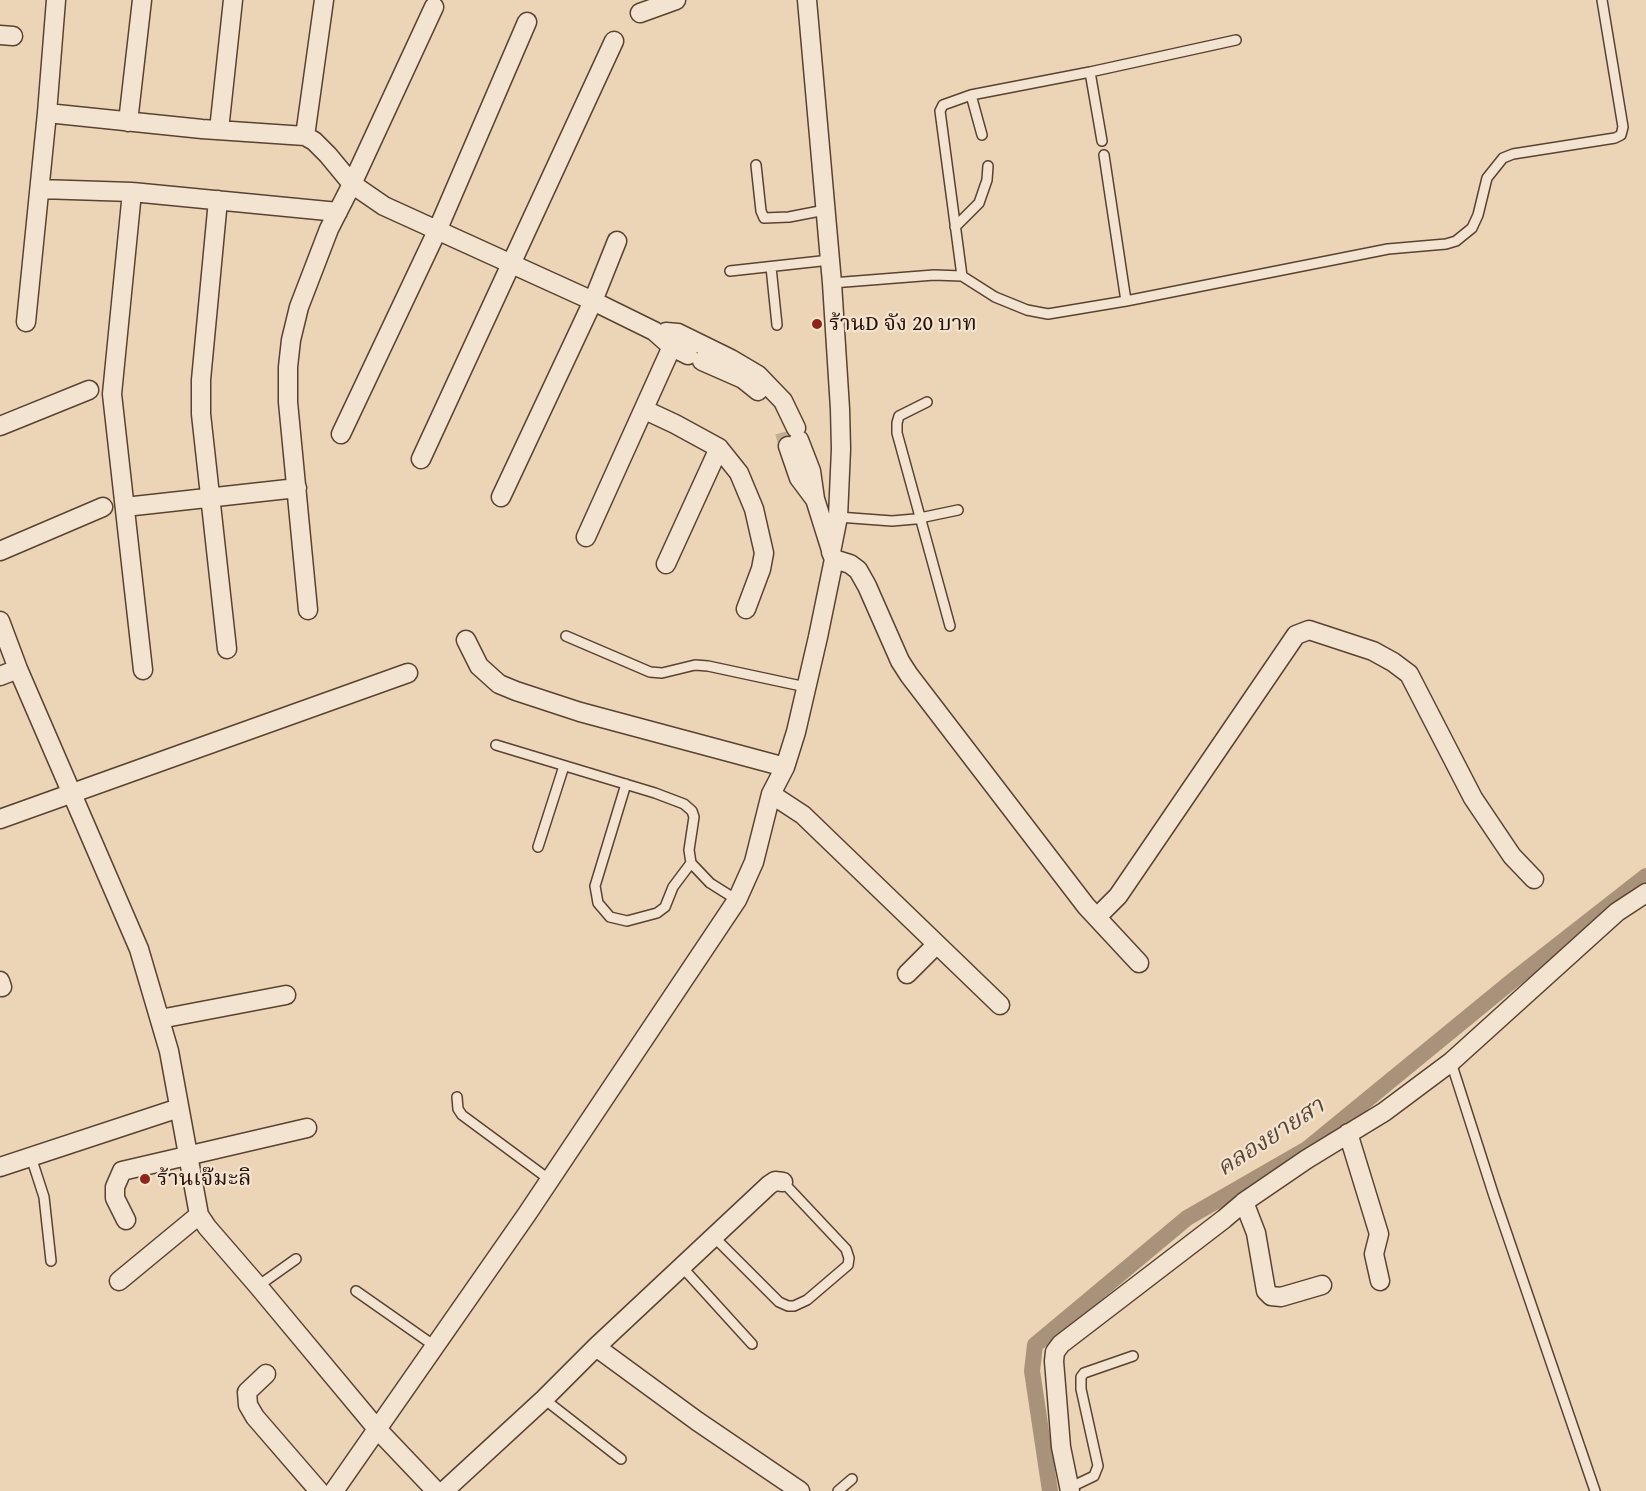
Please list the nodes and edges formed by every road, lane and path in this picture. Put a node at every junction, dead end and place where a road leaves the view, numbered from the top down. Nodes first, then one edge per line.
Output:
1 (56, 0) edge
2 (142, 0) edge
3 (233, 0) edge
4 (324, 0) edge
5 (676, 0) edge
6 (807, 0) edge
7 (1602, 0) edge
8 (434, 7) dead end
9 (640, 13) dead end
10 (528, 22) dead end
11 (1236, 40) dead end
12 (615, 41) dead end
13 (1090, 72) junction
14 (970, 95) junction
15 (47, 113) junction
16 (128, 122) junction
17 (219, 130) junction
18 (982, 135) dead end
19 (305, 136) junction
20 (1102, 141) dead end
21 (1104, 155) dead end
22 (756, 165) dead end
23 (988, 166) dead end
24 (352, 184) junction
25 (40, 189) junction
26 (132, 192) junction
27 (218, 200) junction
28 (825, 210) junction
29 (338, 212) junction
30 (955, 227) junction
31 (437, 231) junction
32 (617, 241) dead end
33 (830, 260) junction
34 (511, 265) junction
35 (771, 267) junction
36 (730, 271) dead end
37 (962, 276) junction
38 (832, 283) junction
39 (593, 301) junction
40 (1126, 301) junction
41 (26, 322) dead end
42 (777, 325) dead end
43 (685, 349) junction
44 (756, 381) junction
45 (89, 390) dead end
46 (927, 402) dead end
47 (645, 410) junction
48 (0, 426) edge
49 (341, 434) dead end
50 (719, 448) junction
51 (421, 459) dead end
52 (297, 488) junction
53 (210, 497) junction
54 (501, 497) dead end
55 (103, 507) dead end
56 (125, 507) junction
57 (958, 510) dead end
58 (838, 517) junction
59 (920, 518) junction
60 (586, 537) dead end
61 (0, 551) edge
62 (832, 556) junction
63 (666, 564) dead end
64 (746, 609) dead end
65 (308, 610) dead end
66 (0, 621) edge
67 (950, 626) dead end
68 (566, 636) dead end
69 (466, 640) dead end
70 (227, 649) dead end
71 (18, 669) junction
72 (143, 670) dead end
73 (408, 673) dead end
74 (0, 676) edge
75 (806, 687) junction
76 (496, 745) dead end
77 (564, 765) junction
78 (785, 767) junction
79 (626, 784) junction
80 (73, 793) junction
81 (771, 794) junction
82 (0, 819) edge
83 (538, 847) dead end
84 (691, 863) junction
85 (1534, 879) dead end
86 (1646, 893) edge
87 (737, 900) junction
88 (1098, 916) junction
89 (936, 945) junction
90 (1139, 963) dead end
91 (907, 974) dead end
92 (286, 996) dead end
93 (1000, 1005) dead end
94 (160, 1019) junction
95 (1451, 1062) junction
96 (457, 1097) dead end
97 (179, 1108) junction
98 (307, 1128) dead end
99 (1348, 1133) junction
100 (187, 1155) junction
101 (32, 1157) junction
102 (0, 1167) edge
103 (550, 1180) junction
104 (783, 1182) joint
105 (1244, 1202) junction
106 (199, 1215) junction
107 (126, 1220) dead end
108 (714, 1237) junction
109 (296, 1259) dead end
110 (51, 1261) dead end
111 (682, 1267) junction
112 (119, 1281) dead end
113 (1380, 1281) dead end
114 (1322, 1284) dead end
115 (258, 1286) junction
116 (356, 1291) dead end
117 (752, 1344) dead end
118 (436, 1347) junction
119 (596, 1347) junction
120 (1133, 1356) dead end
121 (266, 1374) dead end
122 (544, 1399) junction
123 (378, 1430) junction
124 (621, 1459) dead end
125 (852, 1479) dead end
126 (1069, 1489) edge
127 (319, 1491) edge
128 (334, 1491) edge
129 (435, 1491) edge
130 (444, 1491) edge
131 (800, 1491) edge
132 (838, 1491) edge
133 (1595, 1491) edge

1 - 15 street
2 - 16 street
3 - 17 street
4 - 19 street
5 - 9 street
6 - 28 street
7 - 40 lane
8 - 24 street
10 - 31 street
11 - 13 lane
12 - 34 street
13 - 14 lane
13 - 20 lane
14 - 18 lane
14 - 30 lane
15 - 16 street
15 - 25 street
16 - 17 street
17 - 19 street
19 - 24 street
21 - 40 lane
22 - 28 lane
23 - 30 lane
24 - 29 street
24 - 31 street
25 - 26 street
25 - 41 street
26 - 27 street
26 - 56 street
27 - 29 street
27 - 53 street
28 - 33 street
29 - 52 street
30 - 37 lane
31 - 34 street
31 - 49 street
32 - 39 street
33 - 35 lane
33 - 38 street
34 - 39 street
34 - 51 street
35 - 36 lane
35 - 42 lane
37 - 38 lane
37 - 40 lane
38 - 58 street
39 - 43 street
39 - 54 street
43 - 44 street
43 - 44 street
43 - 47 street
44 - 62 street
45 - 48 street
46 - 59 lane
47 - 50 street
47 - 60 street
50 - 63 street
50 - 64 street
52 - 53 street
52 - 65 street
53 - 56 street
53 - 70 street
55 - 61 street
56 - 72 street
57 - 59 lane
58 - 59 lane
58 - 62 street
59 - 67 lane
62 - 75 street
62 - 88 street
66 - 71 street
68 - 75 lane
69 - 78 street
71 - 74 street
71 - 80 street
73 - 80 street
75 - 78 street
76 - 77 lane
77 - 79 lane
77 - 83 lane
78 - 81 street
79 - 84 lane
79 - 84 lane
80 - 82 street
80 - 94 street
81 - 87 street
81 - 89 street
84 - 87 lane
85 - 88 street
86 - 95 street
87 - 103 street
88 - 90 street
89 - 91 street
89 - 93 street
92 - 94 street
94 - 97 street
95 - 99 street
95 - 133 lane
96 - 103 lane
97 - 100 street
97 - 101 street
98 - 100 street
99 - 105 street
99 - 113 street
100 - 106 street
100 - 107 street
101 - 102 street
101 - 110 lane
103 - 118 street
104 - 108 street
104 - 108 lane
105 - 114 street
105 - 126 street
106 - 112 street
106 - 115 street
108 - 111 street
109 - 115 lane
111 - 117 lane
111 - 119 street
115 - 123 street
116 - 118 lane
118 - 123 street
119 - 122 street
119 - 131 street
120 - 126 lane
121 - 127 street
122 - 124 lane
122 - 130 street
123 - 128 street
123 - 129 street
125 - 132 lane

